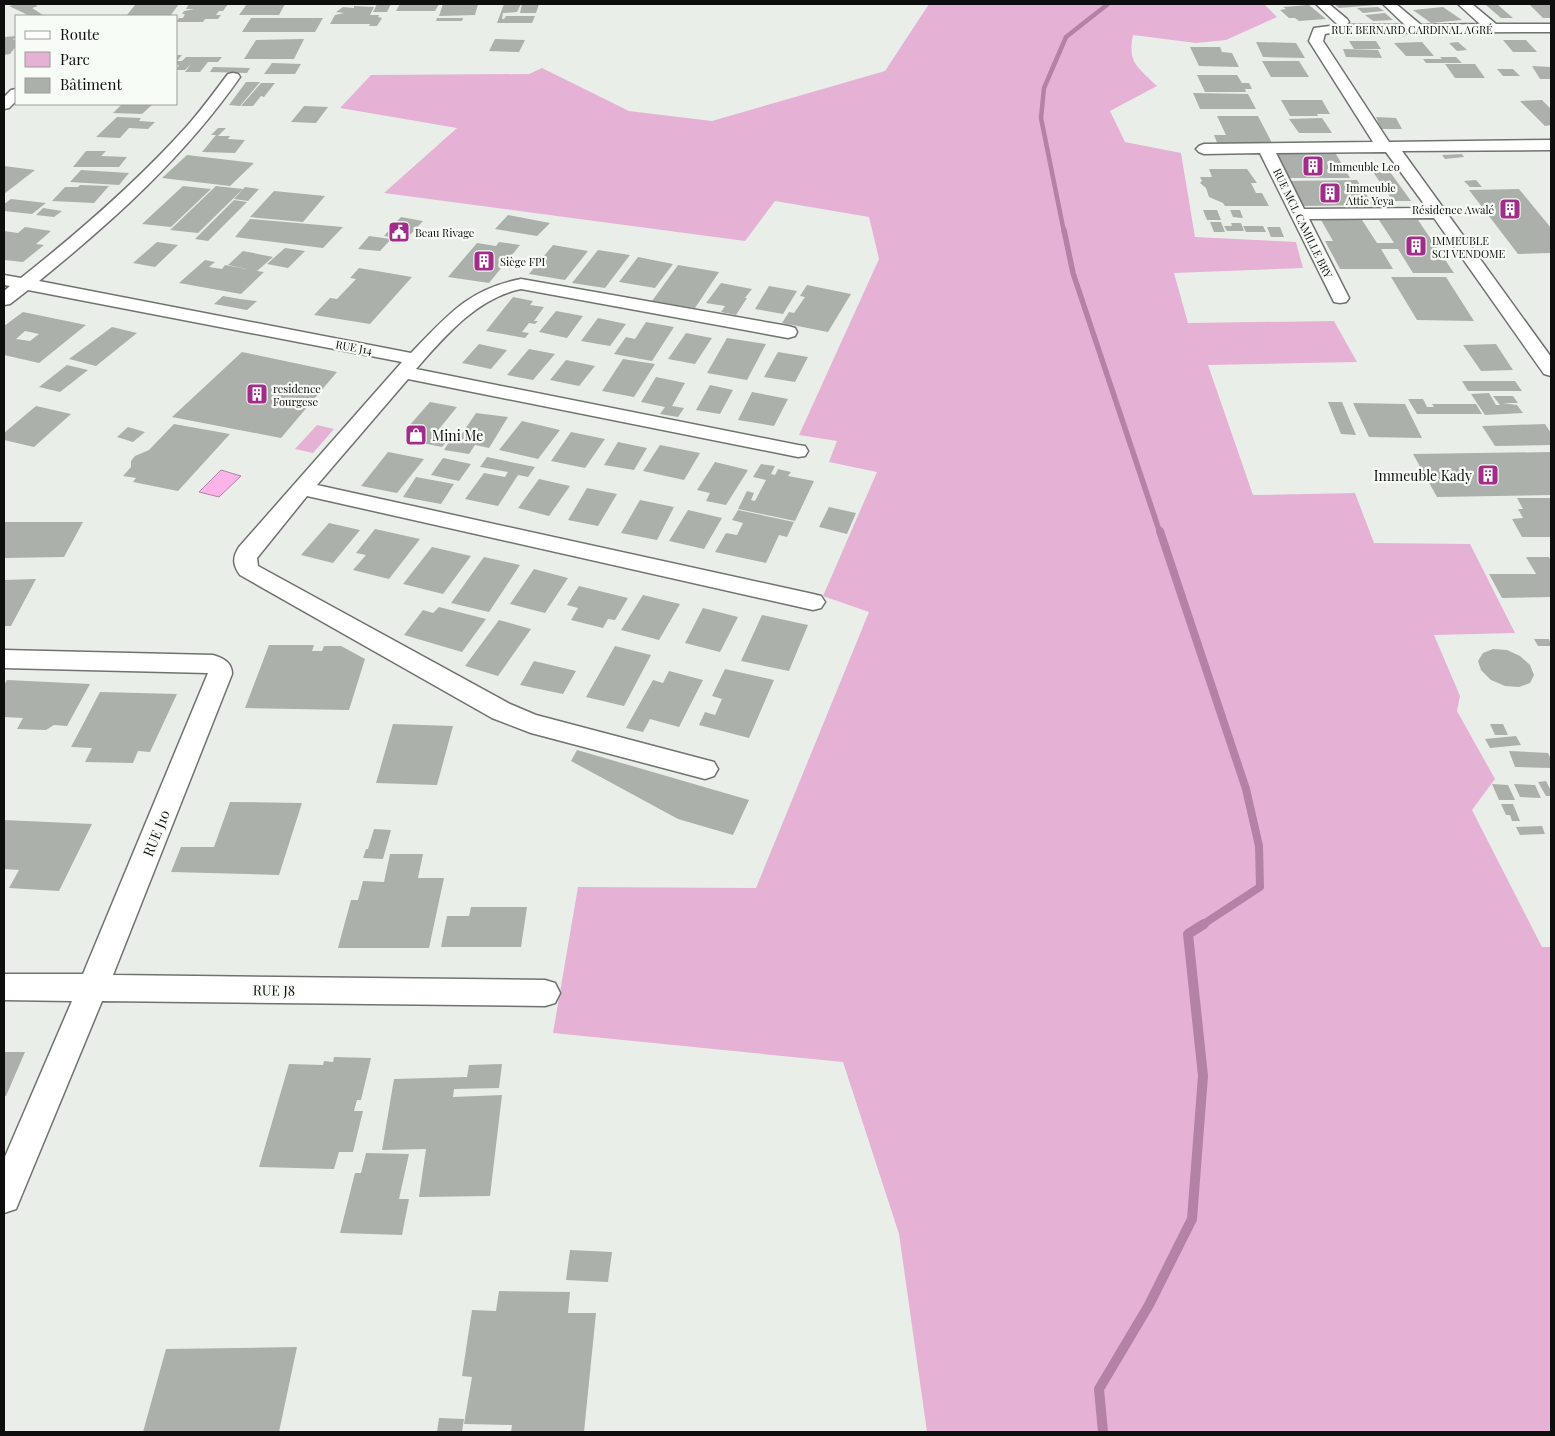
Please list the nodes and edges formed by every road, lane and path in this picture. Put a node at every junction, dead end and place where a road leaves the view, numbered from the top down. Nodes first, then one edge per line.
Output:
1 (1322, 4) edge
2 (1389, 4) edge
3 (1464, 4) edge
4 (1342, 22) dead end
5 (1551, 28) edge
6 (1418, 29) junction
7 (1494, 29) junction
8 (233, 77) dead end
9 (15, 94) edge
10 (4, 105) edge
11 (1551, 145) edge
12 (1388, 147) junction
13 (1204, 149) dead end
14 (1266, 149) junction
15 (1438, 213) junction
16 (1298, 214) junction
17 (4, 280) edge
18 (24, 284) junction
19 (1340, 298) dead end
20 (4, 300) edge
21 (788, 332) dead end
22 (409, 366) junction
23 (1551, 370) edge
24 (798, 451) dead end
25 (301, 488) junction
26 (813, 602) dead end
27 (4, 659) edge
28 (704, 769) dead end
29 (4, 987) edge
30 (93, 988) junction
31 (545, 993) dead end
32 (4, 1197) edge

1 - 4 street
2 - 6 street
3 - 7 street
5 - 7 street, RUE BERNARD CARDINAL AGRÉ
6 - 7 street, RUE BERNARD CARDINAL AGRÉ
6 - 12 street, RUE BERNARD CARDINAL AGRÉ
8 - 18 street
9 - 10 street
11 - 12 street
12 - 14 street
12 - 15 street, RUE BERNARD CARDINAL AGRÉ
13 - 14 street
14 - 16 street, RUE MCL CAMILLE BRY
15 - 16 street
15 - 23 street, RUE BERNARD CARDINAL AGRÉ
16 - 19 street, RUE MCL CAMILLE BRY
17 - 18 street, RUE J14
18 - 20 street
18 - 22 street, RUE J14
21 - 22 street
22 - 24 street, RUE J14
22 - 25 street
25 - 26 street
25 - 28 street
27 - 30 street, RUE J10
29 - 30 street, RUE J8
30 - 31 street, RUE J8
30 - 32 street, RUE J10

